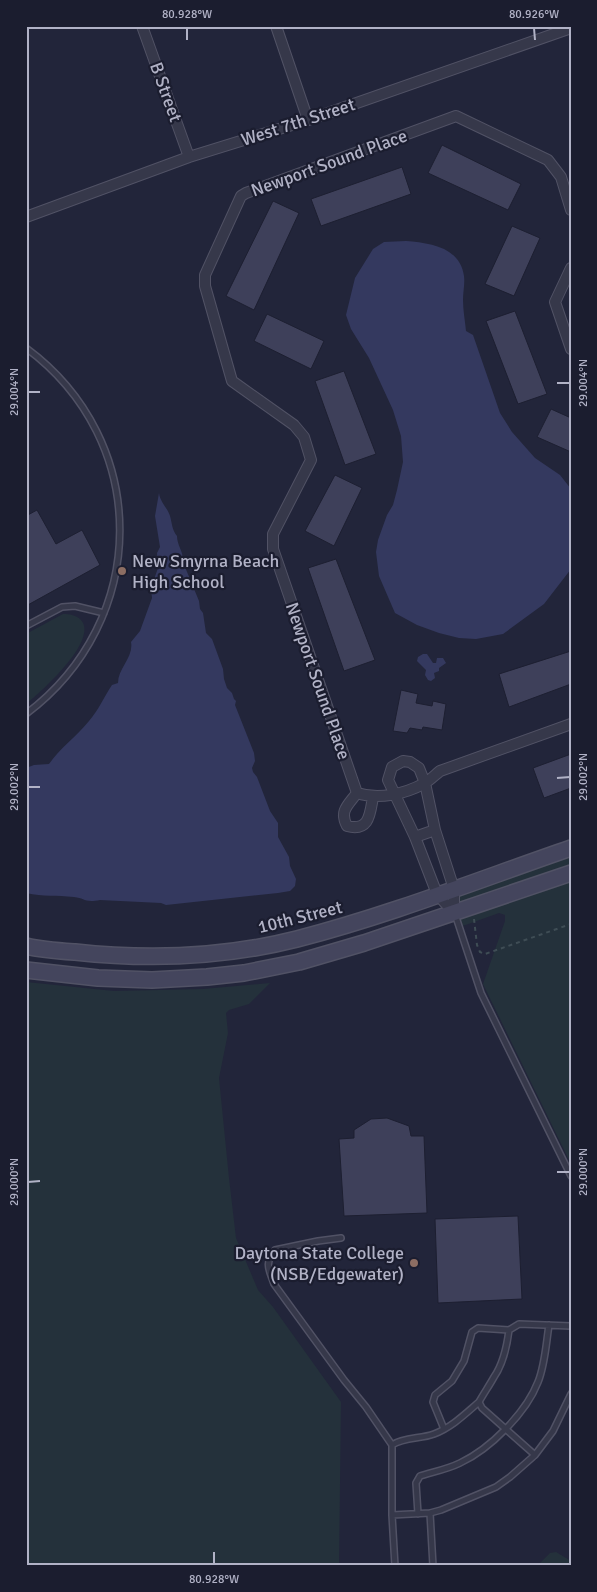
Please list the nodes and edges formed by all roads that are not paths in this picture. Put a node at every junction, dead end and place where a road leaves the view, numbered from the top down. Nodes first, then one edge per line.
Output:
1 (142, 26) edge
2 (276, 26) edge
3 (571, 28) edge
4 (308, 120) junction
5 (189, 157) junction
6 (571, 210) edge
7 (26, 217) edge
8 (571, 268) edge
9 (26, 348) edge
10 (571, 349) edge
11 (104, 613) junction
12 (26, 626) edge
13 (26, 714) edge
14 (571, 724) edge
15 (425, 783) junction
16 (357, 793) junction
17 (396, 794) junction
18 (373, 796) junction
19 (435, 830) junction
20 (415, 837) junction
21 (571, 848) edge
22 (571, 872) edge
23 (454, 889) junction
24 (437, 894) junction
25 (454, 913) junction
26 (26, 946) edge
27 (26, 970) edge
28 (571, 1176) edge
29 (341, 1238) dead end
30 (549, 1325) junction
31 (571, 1326) edge
32 (509, 1330) junction
33 (571, 1394) edge
34 (479, 1402) junction
35 (444, 1430) junction
36 (506, 1430) junction
37 (392, 1445) junction
38 (535, 1455) junction
39 (430, 1513) junction
40 (418, 1514) junction
41 (392, 1515) junction
42 (395, 1566) edge
43 (433, 1566) edge

1 - 5 street, B Street
2 - 4 street
3 - 4 street, West 7th Street
4 - 5 street, West 7th Street
5 - 7 street, West 7th Street
6 - 16 street, Newport Sound Place
8 - 10 street
9 - 11 lane
11 - 12 lane
11 - 13 lane
14 - 15 street
15 - 17 street
15 - 17 street
15 - 19 street
16 - 18 street
16 - 18 street
17 - 18 street
17 - 20 street
19 - 20 street
19 - 23 street
20 - 24 street
21 - 23 street, 10th Street
22 - 25 street
23 - 24 street, 10th Street
23 - 25 street
24 - 25 street
24 - 26 street, 10th Street
25 - 27 street
25 - 28 lane
29 - 37 lane
30 - 31 lane
30 - 32 lane
30 - 36 lane
32 - 34 lane
32 - 35 lane
33 - 38 lane
34 - 35 lane
34 - 36 lane
35 - 37 lane
36 - 38 lane
36 - 40 lane
37 - 41 lane
38 - 39 lane
39 - 40 lane
39 - 43 lane
40 - 41 lane
41 - 42 lane

